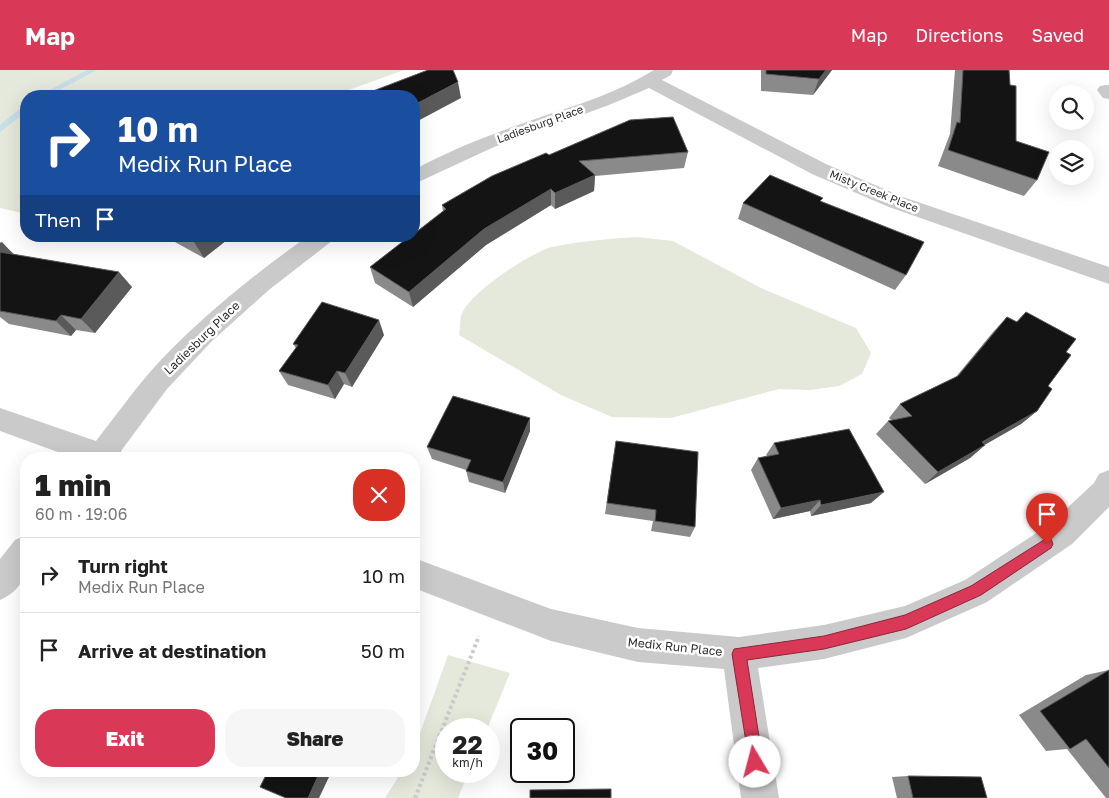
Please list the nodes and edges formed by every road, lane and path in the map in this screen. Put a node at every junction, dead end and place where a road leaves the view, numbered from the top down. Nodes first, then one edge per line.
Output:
1 (658, 75) edge
2 (420, 175) edge
3 (316, 242) edge
4 (1109, 276) edge
5 (0, 419) edge
6 (88, 452) edge
7 (108, 452) edge
8 (1109, 483) edge
9 (20, 558) edge
10 (420, 575) edge
11 (0, 584) edge
12 (492, 603) junction
13 (739, 654) junction
14 (415, 798) edge
15 (760, 798) edge

1 - 2 street, Ladiesburg Place
1 - 4 street, Misty Creek Place
3 - 7 street, Ladiesburg Place
5 - 6 street
8 - 13 street, Medix Run Place
9 - 11 street
10 - 12 street, Medix Run Place
12 - 13 street, Medix Run Place
12 - 14 path
13 - 15 street

